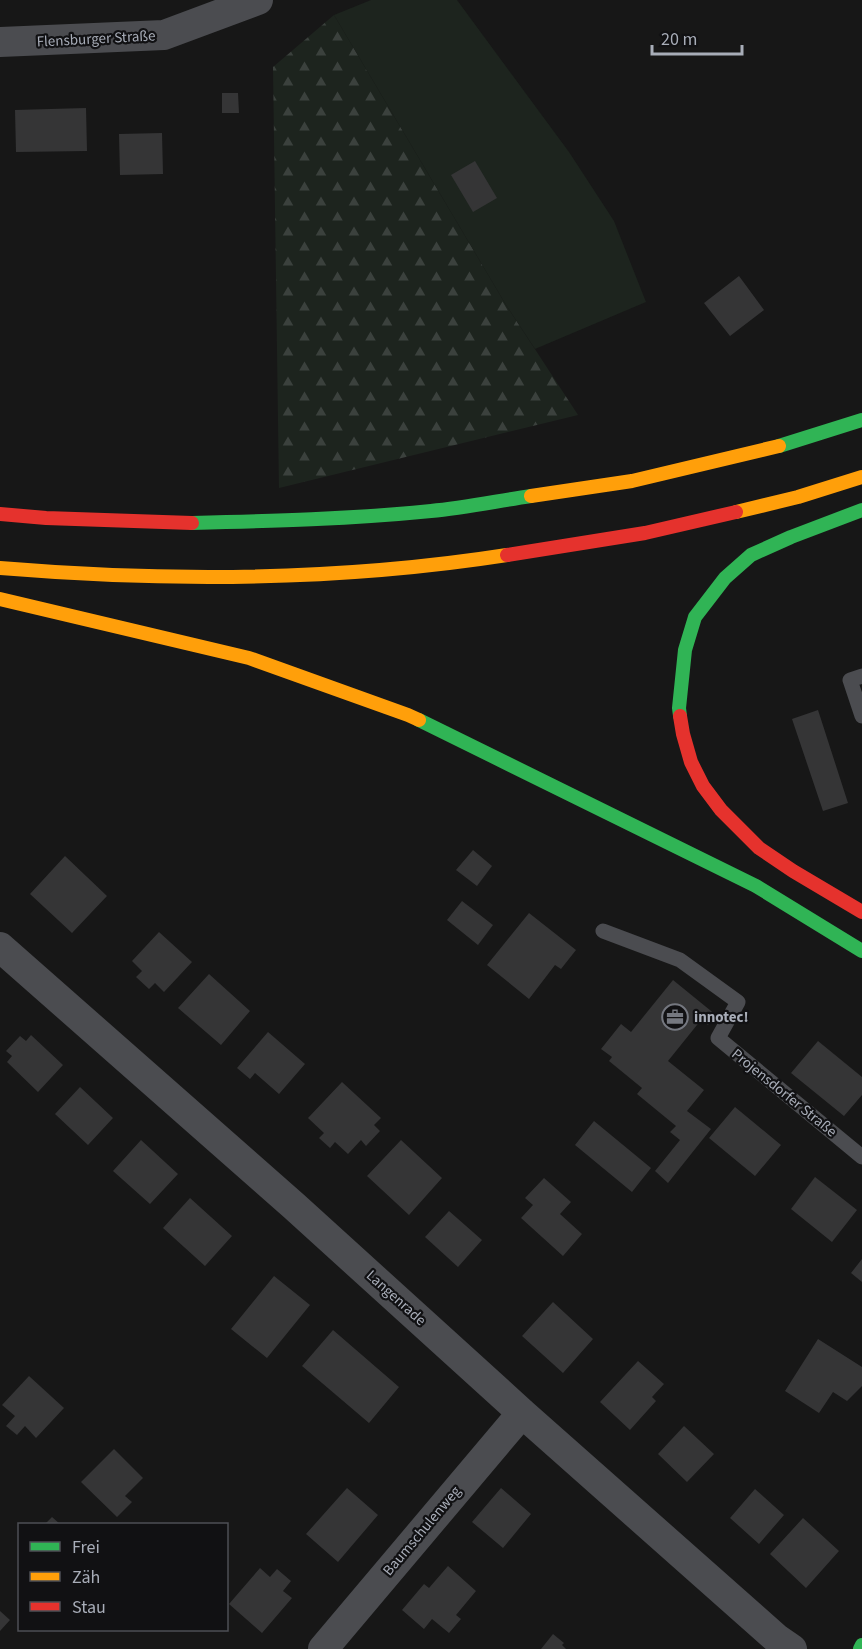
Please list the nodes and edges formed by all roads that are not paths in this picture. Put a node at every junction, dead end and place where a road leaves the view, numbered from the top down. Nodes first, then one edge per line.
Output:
1 (258, 0) edge
2 (0, 42) edge
3 (862, 420) edge
4 (862, 477) edge
5 (862, 510) edge
6 (0, 514) edge
7 (0, 568) edge
8 (0, 598) edge
9 (862, 676) edge
10 (862, 716) edge
11 (862, 912) edge
12 (603, 931) dead end
13 (0, 947) edge
14 (862, 951) edge
15 (862, 1157) edge
16 (522, 1413) junction
17 (322, 1649) edge
18 (792, 1649) edge

1 - 2 street, Flensburger Straße
3 - 6 highway
4 - 7 highway
5 - 11 highway
8 - 14 highway
9 - 10 lane
12 - 15 lane, Projensdorfer Straße
13 - 16 street, Langenrade
16 - 17 street, Baumschulenweg
16 - 18 street, Langenrade

